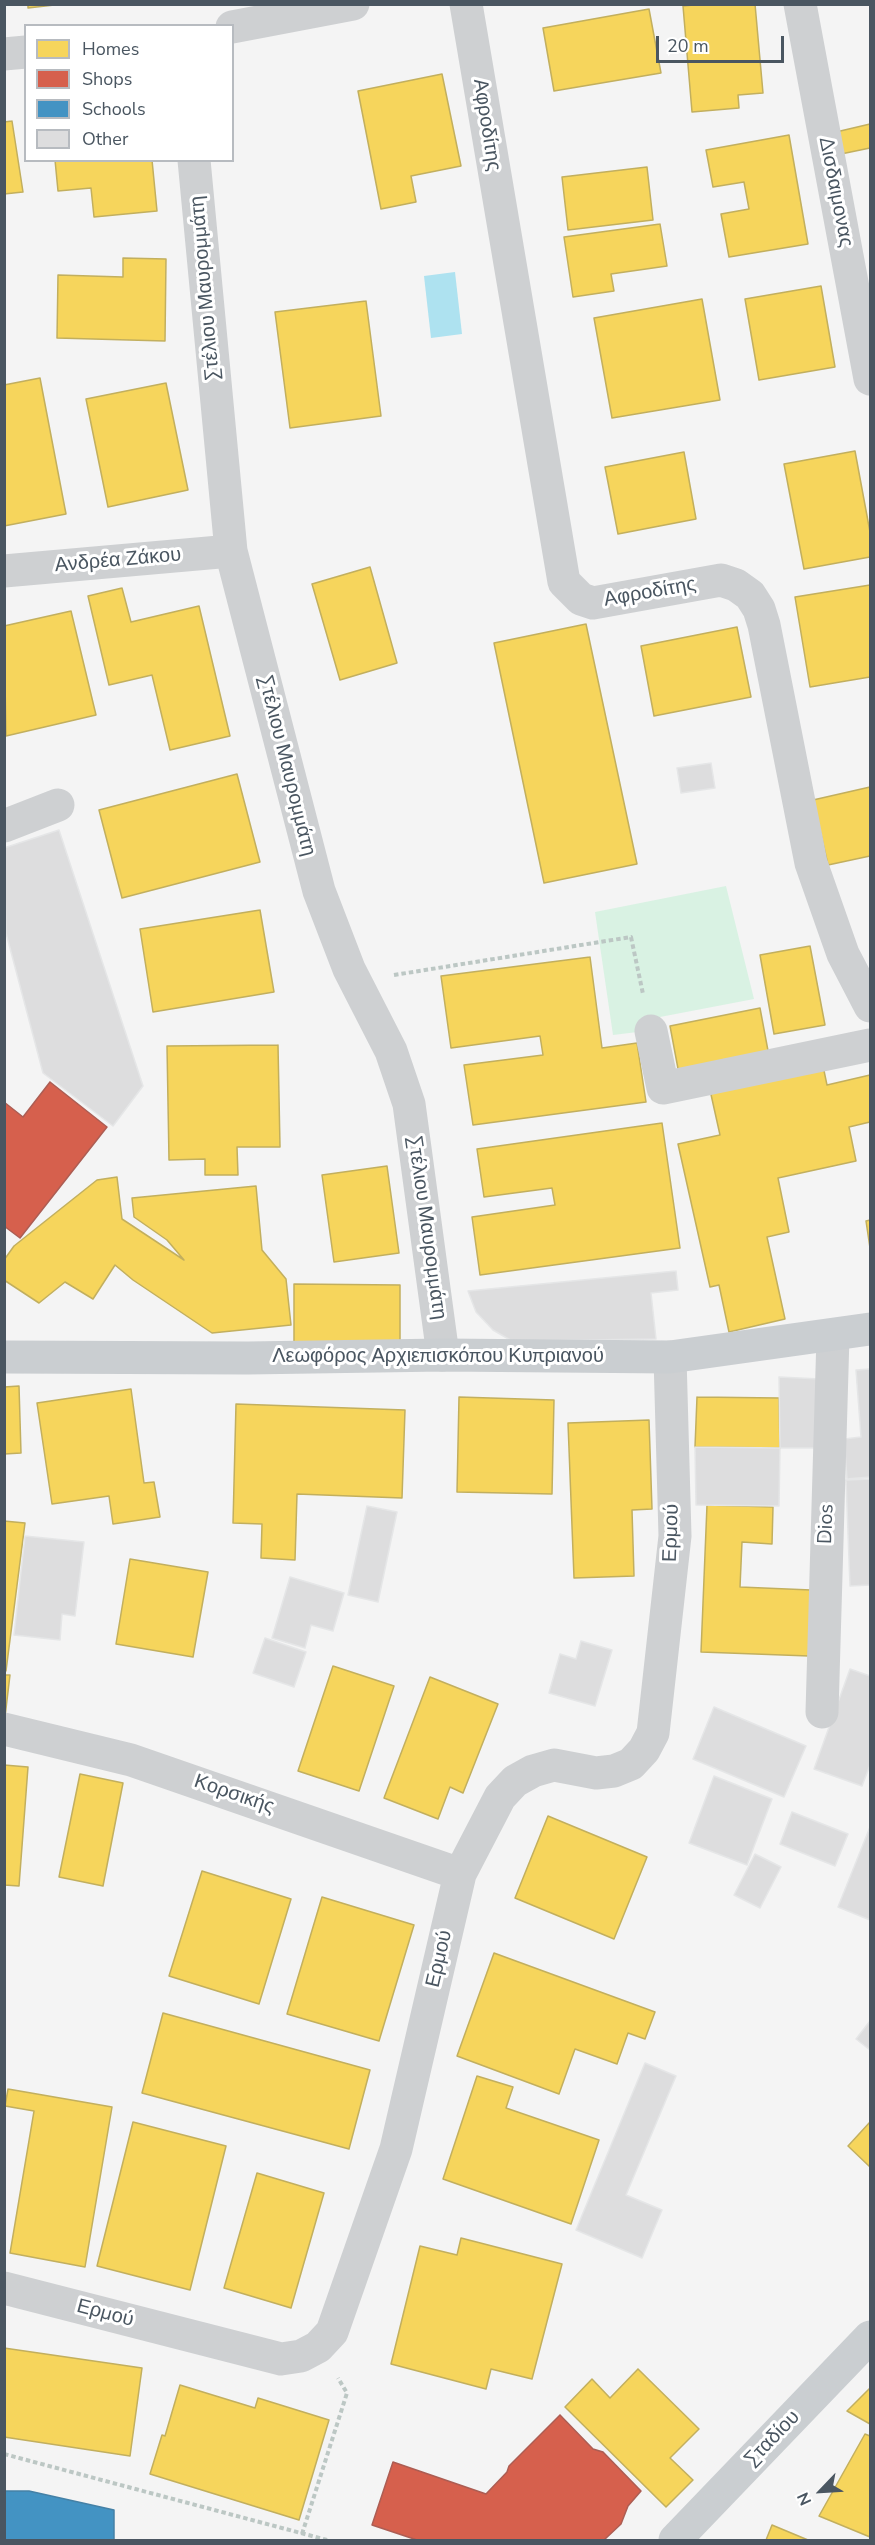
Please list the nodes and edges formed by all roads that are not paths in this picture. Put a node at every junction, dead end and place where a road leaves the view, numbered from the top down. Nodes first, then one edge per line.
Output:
1 (353, 4) edge
2 (466, 4) edge
3 (800, 4) edge
4 (234, 27) edge
5 (24, 52) edge
6 (4, 54) edge
7 (194, 162) edge
8 (870, 379) edge
9 (231, 551) junction
10 (4, 571) edge
11 (58, 805) dead end
12 (4, 826) edge
13 (870, 1006) edge
14 (651, 1030) road end
15 (870, 1046) edge
16 (870, 1329) edge
17 (832, 1336) junction
18 (443, 1355) junction
19 (4, 1357) edge
20 (670, 1357) junction
21 (822, 1712) dead end
22 (4, 1729) edge
23 (460, 1874) junction
24 (4, 2288) edge
25 (870, 2337) edge
26 (675, 2541) edge

1 - 4 street
2 - 13 street, Αφροδίτης
3 - 8 street, Δισδαιμονας
5 - 6 street
7 - 9 street, Στέλιου Μαυρομμάτη
9 - 10 street, Ανδρέα Ζάκου
9 - 18 street, Στέλιου Μαυρομμάτη
11 - 12 street
14 - 15 street
16 - 17 main road, Λεωφόρος Αρχιεπισκόπου Κυπριανού
17 - 20 main road, Λεωφόρος Αρχιεπισκόπου Κυπριανού
17 - 21 street, Dios
18 - 19 main road, Λεωφόρος Αρχιεπισκόπου Κυπριανού
18 - 20 main road, Λεωφόρος Αρχιεπισκόπου Κυπριανού
20 - 23 street, Ερμού
22 - 23 street, Κορσικής
23 - 24 street, Ερμού
25 - 26 main road, Σταδίου

